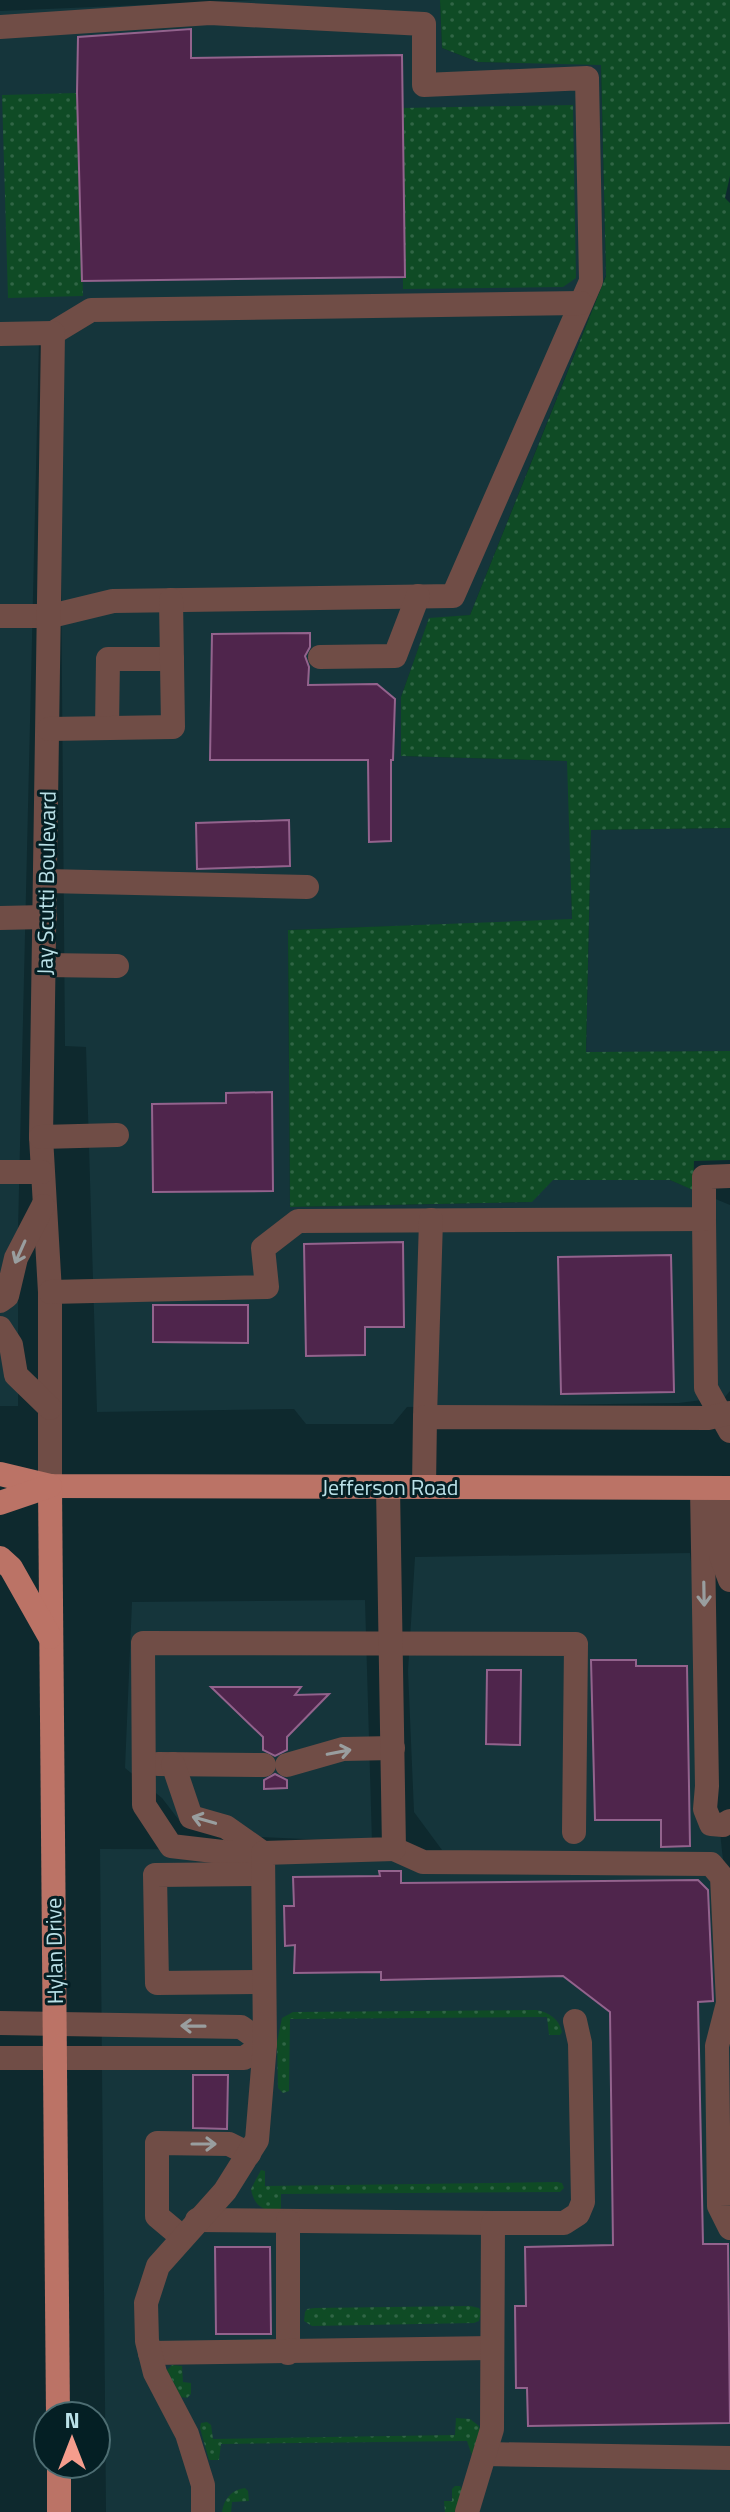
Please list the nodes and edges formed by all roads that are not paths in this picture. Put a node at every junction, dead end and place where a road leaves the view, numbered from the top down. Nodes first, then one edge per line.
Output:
1 (0, 27) edge
2 (581, 303) junction
3 (53, 333) junction
4 (0, 334) edge
5 (418, 596) junction
6 (171, 600) junction
7 (0, 616) edge
8 (51, 616) junction
9 (320, 657) dead end
10 (172, 659) junction
11 (107, 728) junction
12 (49, 729) junction
13 (46, 881) junction
14 (307, 887) dead end
15 (45, 917) junction
16 (0, 918) edge
17 (45, 965) junction
18 (117, 966) dead end
19 (117, 1135) dead end
20 (41, 1137) junction
21 (0, 1172) edge
22 (42, 1172) junction
23 (730, 1176) edge
24 (44, 1203) junction
25 (704, 1219) junction
26 (431, 1220) junction
27 (50, 1292) junction
28 (0, 1301) edge
29 (0, 1328) edge
30 (50, 1408) junction
31 (425, 1417) junction
32 (727, 1420) edge
33 (0, 1474) edge
34 (50, 1486) junction
35 (388, 1487) junction
36 (424, 1487) junction
37 (718, 1488) edge
38 (0, 1503) edge
39 (0, 1558) edge
40 (730, 1580) edge
41 (51, 1638) junction
42 (392, 1642) junction
43 (393, 1748) junction
44 (143, 1764) junction
45 (173, 1764) junction
46 (730, 1821) edge
47 (574, 1832) dead end
48 (394, 1849) junction
49 (263, 1864) junction
50 (264, 1982) junction
51 (575, 2021) dead end
52 (0, 2023) edge
53 (55, 2023) junction
54 (265, 2044) junction
55 (0, 2058) edge
56 (55, 2059) junction
57 (249, 2154) junction
58 (288, 2221) junction
59 (493, 2223) junction
60 (730, 2228) edge
61 (189, 2229) junction
62 (492, 2348) junction
63 (150, 2353) junction
64 (288, 2353) junction
65 (58, 2400) edge
66 (485, 2454) junction
67 (730, 2458) edge
68 (59, 2480) edge
69 (59, 2512) edge
70 (203, 2512) edge
71 (467, 2512) edge

1 - 2 street
2 - 3 street
2 - 5 street
3 - 4 street
3 - 8 street, Jay Scutti Boulevard
5 - 6 street
5 - 9 street
6 - 8 street
6 - 10 street
7 - 8 street
8 - 12 street, Jay Scutti Boulevard
10 - 11 street
10 - 11 street
11 - 12 street
12 - 13 street, Jay Scutti Boulevard
13 - 14 street
13 - 15 street, Jay Scutti Boulevard
15 - 16 street
15 - 17 street, Jay Scutti Boulevard
17 - 18 street
17 - 20 street, Jay Scutti Boulevard
19 - 20 street
20 - 22 street, Jay Scutti Boulevard
21 - 22 street
22 - 24 street, Jay Scutti Boulevard
23 - 25 street
24 - 27 street, Jay Scutti Boulevard
24 -> 28 street
25 - 26 street
25 - 32 street
26 - 27 street
26 - 31 street
27 - 30 street, Jay Scutti Boulevard
29 - 30 street
30 - 34 street, Jay Scutti Boulevard
31 - 32 street
31 - 36 street
33 - 34 main road, Jefferson Road
34 - 35 main road, Jefferson Road
34 - 38 main road, Jefferson Road
34 - 41 main road, Hylan Drive
35 - 36 main road, Jefferson Road
35 - 42 street
36 - 37 main road, Jefferson Road
37 - 40 street
37 -> 46 street
39 - 41 main road
41 - 53 main road, Hylan Drive
42 - 43 street
42 - 44 street
42 - 47 street
45 -> 43 street
43 - 48 street
44 - 45 street
44 - 49 street
49 -> 45 street
48 - 49 street
48 - 60 street
49 - 50 street
49 - 50 street
50 - 54 street
51 - 59 street
52 - 53 street
54 -> 53 street
53 - 56 main road, Hylan Drive
54 - 56 street
54 - 57 street
55 - 56 street
56 - 65 main road, Hylan Drive
57 - 61 street
61 -> 57 street
58 - 59 street
58 - 61 street
58 - 64 street
59 - 62 street
61 - 63 street
62 - 64 street
62 - 66 street
63 - 64 street
63 - 70 street
66 - 67 street
66 - 71 street
68 - 69 main road

